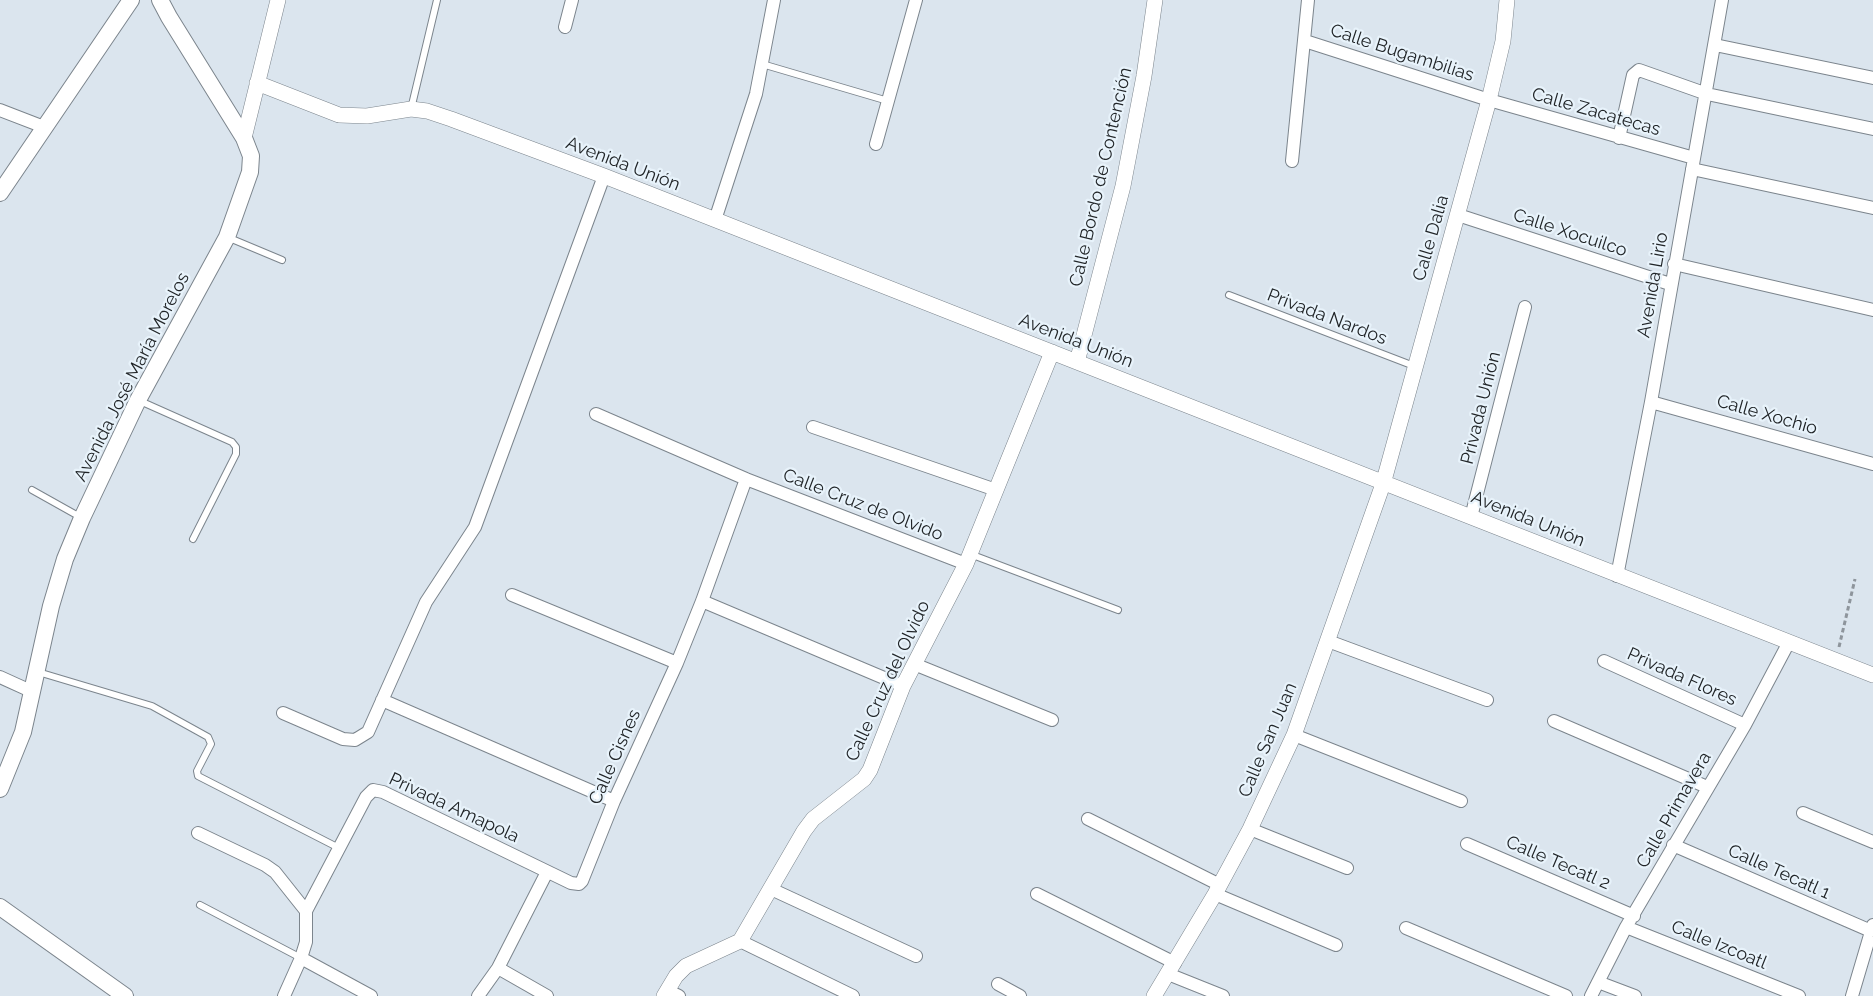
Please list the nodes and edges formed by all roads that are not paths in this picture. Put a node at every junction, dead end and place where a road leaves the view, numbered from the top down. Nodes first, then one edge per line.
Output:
1 (131, 0) edge
2 (160, 0) edge
3 (278, 0) edge
4 (437, 0) edge
5 (572, 0) edge
6 (774, 0) edge
7 (916, 0) edge
8 (1155, 0) edge
9 (1507, 0) edge
10 (1722, 0) edge
11 (1304, 1) edge
12 (565, 27) dead end
13 (1305, 41) junction
14 (1714, 45) junction
15 (761, 64) junction
16 (1873, 78) edge
17 (257, 83) junction
18 (1707, 94) junction
19 (1489, 100) junction
20 (888, 101) junction
21 (411, 109) junction
22 (0, 110) edge
23 (44, 128) junction
24 (1873, 129) edge
25 (244, 138) junction
26 (1619, 138) junction
27 (876, 144) dead end
28 (1292, 161) dead end
29 (1693, 164) junction
30 (604, 176) junction
31 (0, 193) edge
32 (1873, 208) edge
33 (1458, 215) junction
34 (715, 220) junction
35 (227, 237) junction
36 (282, 260) dead end
37 (1674, 264) junction
38 (1670, 284) junction
39 (1229, 295) dead end
40 (1525, 307) dead end
41 (1873, 310) edge
42 (1052, 352) junction
43 (1077, 362) junction
44 (1415, 366) junction
45 (138, 400) junction
46 (1651, 402) junction
47 (596, 414) dead end
48 (813, 427) dead end
49 (1873, 464) edge
50 (746, 479) junction
51 (1383, 484) junction
52 (32, 490) dead end
53 (996, 490) junction
54 (82, 518) junction
55 (1471, 518) junction
56 (193, 539) dead end
57 (968, 559) junction
58 (1617, 576) junction
59 (512, 594) dead end
60 (702, 601) junction
61 (1118, 610) dead end
62 (1328, 641) junction
63 (1790, 642) junction
64 (1604, 661) dead end
65 (677, 663) junction
66 (914, 664) junction
67 (38, 672) junction
68 (1873, 675) edge
69 (0, 677) edge
70 (903, 686) junction
71 (33, 692) junction
72 (381, 700) junction
73 (1487, 700) dead end
74 (283, 713) dead end
75 (1052, 720) dead end
76 (1554, 721) dead end
77 (1744, 725) junction
78 (1294, 735) junction
79 (1707, 787) junction
80 (0, 789) edge
81 (614, 801) junction
82 (1461, 801) dead end
83 (1803, 813) dead end
84 (1088, 819) dead end
85 (1250, 829) junction
86 (198, 833) dead end
87 (1873, 842) edge
88 (1467, 844) dead end
89 (1673, 845) junction
90 (339, 848) junction
91 (1347, 868) dead end
92 (547, 872) junction
93 (771, 889) junction
94 (1218, 889) junction
95 (1037, 894) dead end
96 (200, 905) dead end
97 (0, 907) edge
98 (306, 911) junction
99 (1634, 916) junction
100 (1626, 927) junction
101 (1406, 928) dead end
102 (1872, 928) edge
103 (740, 941) junction
104 (1336, 945) dead end
105 (916, 956) dead end
106 (301, 958) junction
107 (498, 968) junction
108 (1860, 968) junction
109 (1171, 969) junction
110 (1873, 974) edge
111 (1598, 982) junction
112 (998, 984) dead end
113 (670, 994) edge
114 (125, 996) edge
115 (284, 996) edge
116 (371, 996) edge
117 (478, 996) edge
118 (547, 996) edge
119 (853, 996) edge
120 (1020, 996) edge
121 (1154, 996) edge
122 (1224, 996) edge
123 (1566, 996) edge
124 (1590, 996) edge
125 (1635, 996) edge
126 (1799, 996) edge
127 (1852, 996) edge

1 - 23 main road
2 - 25 main road, Avenida José María Morelos
3 - 17 street
4 - 21 lane
5 - 12 street
6 - 15 street
7 - 20 street
8 - 43 street, Calle Bordo de Contención
9 - 19 street, Calle Dalia
10 - 14 street, Avenida Lirio
11 - 13 street
13 - 19 street, Calle Bugambilias
13 - 28 street
14 - 16 street
14 - 18 street, Avenida Lirio
15 - 20 lane
15 - 34 street
17 - 21 street, Avenida Unión
17 - 25 street
18 - 24 street
18 - 26 street
18 - 29 street, Avenida Lirio
19 - 26 street, Calle Zacatecas
19 - 33 street, Calle Dalia
20 - 27 street
21 - 30 street, Avenida Unión
22 - 23 street
23 - 31 main road
25 - 35 main road, Avenida José María Morelos
26 - 29 street, Calle Zacatecas
29 - 32 street, Calle Zacatecas
29 - 37 street, Avenida Lirio
30 - 34 street, Avenida Unión
30 - 72 street
33 - 38 street, Calle Xocuilco
33 - 44 street, Calle Dalia
34 - 42 street, Avenida Unión
35 - 36 lane
35 - 45 main road, Avenida José María Morelos
37 - 38 street, Avenida Lirio
37 - 41 street
38 - 46 street, Avenida Lirio
39 - 44 lane, Privada Nardos
40 - 55 street, Privada Unión
42 - 43 street, Avenida Unión
42 - 53 street, Calle Cruz del Olvido
43 - 51 street, Avenida Unión
44 - 51 street, Calle Dalia
45 - 54 main road, Avenida José María Morelos
45 - 56 lane
46 - 49 street, Calle Xochio
46 - 58 street, Avenida Lirio
47 - 50 street, Calle Cruz de Olvido
48 - 53 street
50 - 57 street, Calle Cruz de Olvido
50 - 60 street, Calle Cisnes
51 - 55 street, Avenida Unión
51 - 62 street, Calle San Juan
52 - 54 lane
53 - 57 street, Calle Cruz del Olvido
54 - 67 main road, Avenida José María Morelos
55 - 58 street, Avenida Unión
57 - 61 lane
57 - 66 street, Calle Cruz del Olvido
58 - 63 street, Avenida Unión
59 - 65 street
60 - 65 street, Calle Cisnes
60 - 70 street
62 - 73 street
62 - 78 street, Calle San Juan
63 - 68 street, Avenida Unión
63 - 77 street, Calle Primavera
64 - 77 street, Privada Flores
65 - 81 street, Calle Cisnes
66 - 70 street, Calle Cruz del Olvido
66 - 75 street
67 - 71 main road, Avenida José María Morelos
67 - 90 lane
69 - 71 street
70 - 93 street, Calle Cruz del Olvido
71 - 80 main road, Avenida José María Morelos
72 - 74 street
72 - 81 street
76 - 79 street
77 - 79 street, Calle Primavera
78 - 82 street
78 - 85 street, Calle San Juan
79 - 89 street, Calle Primavera
81 - 92 street, Calle Cisnes
83 - 87 street
84 - 94 street
85 - 91 street
85 - 94 street, Calle San Juan
86 - 98 street
88 - 99 street, Calle Tecatl 2
89 - 99 street, Calle Primavera
89 - 102 street, Calle Tecatl 1
90 - 92 street, Privada Amapola
90 - 98 street
92 - 107 street
93 - 103 street, Calle Cruz del Olvido
93 - 105 street
94 - 104 street
94 - 109 street, Calle San Juan
95 - 109 street
96 - 106 lane
97 - 114 main road
98 - 106 street
99 - 100 street, Calle Primavera
100 - 111 street, Calle Primavera
100 - 126 street, Calle Izcoatl
101 - 123 street
102 - 108 street
103 - 113 street
103 - 119 street
106 - 115 street
106 - 116 street
107 - 117 street
107 - 118 street
108 - 110 street
108 - 127 street
109 - 121 street, Calle San Juan
109 - 122 street
111 - 124 street, Calle Primavera
111 - 125 street
112 - 120 street

